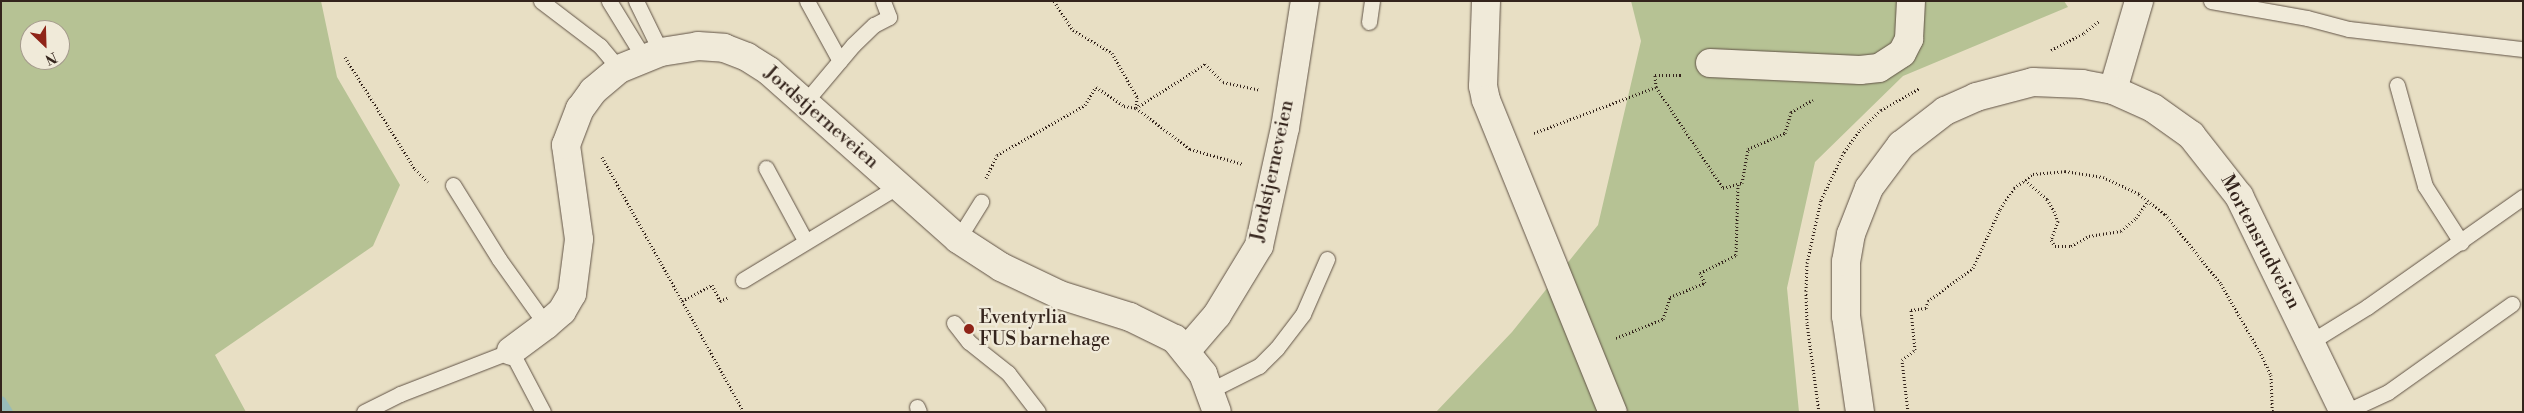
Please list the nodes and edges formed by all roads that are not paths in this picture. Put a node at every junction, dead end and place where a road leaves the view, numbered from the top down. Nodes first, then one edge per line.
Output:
1 (541, 1) edge
2 (609, 1) edge
3 (636, 1) edge
4 (807, 1) edge
5 (883, 1) edge
6 (1305, 1) edge
7 (1372, 1) edge
8 (1486, 1) edge
9 (1911, 1) edge
10 (2139, 1) edge
11 (2210, 1) edge
12 (1369, 22) dead end
13 (2523, 49) edge
14 (653, 55) junction
15 (840, 61) junction
16 (1710, 64) dead end
17 (619, 69) junction
18 (2397, 85) dead end
19 (2113, 90) junction
20 (806, 101) junction
21 (766, 168) dead end
22 (453, 185) road end
23 (898, 186) junction
24 (2523, 198) edge
25 (981, 202) dead end
26 (958, 238) junction
27 (805, 240) junction
28 (2461, 242) junction
29 (1327, 259) dead end
30 (743, 280) dead end
31 (2512, 304) dead end
32 (954, 323) dead end
33 (546, 325) junction
34 (2312, 341) junction
35 (511, 351) junction
36 (1186, 351) junction
37 (1214, 401) edge
38 (364, 412) edge
39 (543, 412) edge
40 (1038, 412) edge
41 (1613, 412) edge
42 (1860, 412) edge
43 (2345, 412) edge

1 - 17 lane
2 - 14 lane
3 - 14 lane
4 - 15 lane
5 - 15 lane
6 - 36 street, Jordstjerneveien
7 - 12 lane
8 - 41 street
9 - 16 street
10 - 19 street
11 - 13 lane
14 - 17 street, Jordstjerneveien
14 - 20 street, Jordstjerneveien
15 - 20 lane
17 - 33 street, Jordstjerneveien
18 - 28 lane
19 - 34 street, Mortensrudveien
19 - 42 street, Mortensrudveien
20 - 23 street, Jordstjerneveien
21 - 27 lane
22 - 33 lane
23 - 26 street, Jordstjerneveien
23 - 27 lane
24 - 28 lane
25 - 26 lane
26 - 36 street, Jordstjerneveien
27 - 30 lane
28 - 34 lane
29 - 37 lane
31 - 43 lane
32 - 40 lane
33 - 35 street, Jordstjerneveien
34 - 43 street, Mortensrudveien
35 - 38 lane, Jordstjerneveien
35 - 39 lane
36 - 37 street, Jordstjerneveien

